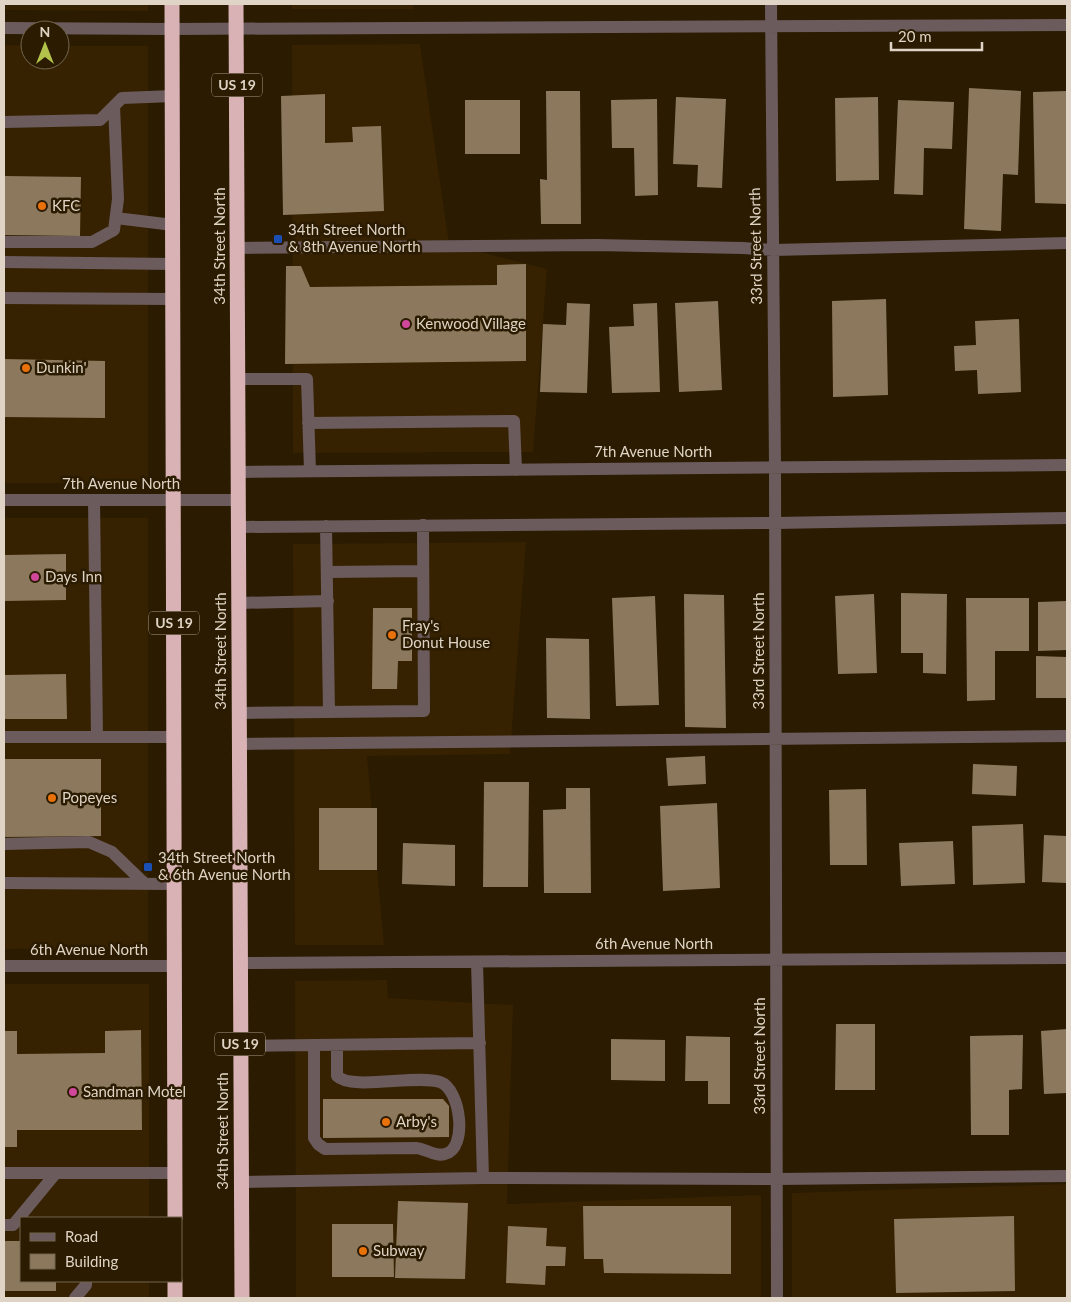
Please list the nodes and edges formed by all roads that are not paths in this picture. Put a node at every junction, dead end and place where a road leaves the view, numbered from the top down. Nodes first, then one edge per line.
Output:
1 (172, 4) edge
2 (236, 4) edge
3 (770, 4) edge
4 (1067, 24) edge
5 (770, 26) junction
6 (4, 28) edge
7 (236, 28) junction
8 (172, 29) junction
9 (173, 96) junction
10 (114, 106) junction
11 (4, 122) edge
12 (116, 218) junction
13 (173, 225) junction
14 (4, 242) edge
15 (92, 242) junction
16 (1067, 244) edge
17 (237, 248) junction
18 (773, 250) junction
19 (4, 262) edge
20 (88, 263) junction
21 (173, 264) junction
22 (4, 298) edge
23 (173, 299) junction
24 (238, 379) junction
25 (308, 423) junction
26 (1067, 465) edge
27 (775, 468) junction
28 (516, 470) junction
29 (310, 471) junction
30 (238, 472) junction
31 (4, 500) edge
32 (94, 500) junction
33 (174, 500) junction
34 (239, 500) junction
35 (1067, 518) edge
36 (775, 523) junction
37 (423, 525) junction
38 (239, 526) junction
39 (326, 526) junction
40 (423, 571) junction
41 (327, 572) junction
42 (328, 601) junction
43 (239, 603) junction
44 (329, 712) junction
45 (239, 713) junction
46 (1067, 736) edge
47 (4, 737) edge
48 (97, 737) junction
49 (175, 737) junction
50 (776, 738) junction
51 (240, 744) junction
52 (4, 844) edge
53 (4, 883) edge
54 (144, 883) junction
55 (175, 884) junction
56 (1067, 958) edge
57 (776, 960) junction
58 (477, 962) junction
59 (240, 963) junction
60 (4, 966) edge
61 (175, 966) junction
62 (480, 1043) junction
63 (314, 1045) junction
64 (337, 1045) junction
65 (240, 1046) junction
66 (4, 1173) edge
67 (56, 1173) junction
68 (175, 1173) junction
69 (1067, 1176) edge
70 (483, 1178) junction
71 (776, 1179) junction
72 (240, 1182) junction
73 (175, 1217) edge
74 (12, 1225) edge
75 (86, 1282) edge
76 (175, 1282) edge
77 (75, 1298) edge
78 (175, 1298) edge
79 (242, 1298) edge
80 (777, 1298) edge

1 - 8 highway, US 19
2 - 7 highway, 34th Street North / US 19
3 - 5 street, 33rd Street North
4 - 5 street
5 - 7 street
5 - 18 street, 33rd Street North
6 - 8 street
7 - 8 street
7 - 17 highway, 34th Street North / US 19
8 - 9 highway, US 19
9 - 10 street
9 - 13 highway, US 19
10 - 11 street
10 - 12 street
12 - 13 street
12 - 15 street
13 - 21 highway, US 19
14 - 15 street
15 - 20 street
16 - 18 street
17 - 18 street
17 - 24 highway, 34th Street North / US 19
18 - 27 street, 33rd Street North
19 - 20 street
20 - 21 street
21 - 23 highway, US 19
22 - 23 street
23 - 33 highway, US 19
24 - 25 street
24 - 30 highway, 34th Street North / US 19
25 - 28 street
25 - 29 street
26 - 27 street, 7th Avenue North
27 - 28 street, 7th Avenue North
27 - 36 street, 33rd Street North
28 - 29 street, 7th Avenue North
29 - 30 street, 7th Avenue North
30 - 34 highway, 34th Street North / US 19
31 - 32 street, 7th Avenue North
32 - 33 street, 7th Avenue North
32 - 48 street
33 - 34 street, 7th Avenue North
33 - 49 highway, US 19
34 - 38 highway, 34th Street North / US 19
35 - 36 street
36 - 37 street
36 - 50 street, 33rd Street North
37 - 39 street
37 - 40 street
38 - 39 street
38 - 43 highway, 34th Street North / US 19
39 - 41 street
40 - 41 street
40 - 44 street
41 - 42 street
42 - 43 street
42 - 44 street
43 - 45 highway, 34th Street North / US 19
44 - 45 street
45 - 51 highway, 34th Street North / US 19
46 - 50 street
47 - 48 street
48 - 49 street
49 - 55 highway, US 19
50 - 51 street
50 - 57 street, 33rd Street North
51 - 59 highway, 34th Street North / US 19
52 - 54 street
53 - 54 street
54 - 55 street
55 - 61 highway, US 19
56 - 57 street, 6th Avenue North
57 - 58 street, 6th Avenue North
57 - 71 street, 33rd Street North
58 - 59 street, 6th Avenue North
58 - 62 street
59 - 65 highway, 34th Street North / US 19
60 - 61 street, 6th Avenue North
61 - 68 highway, US 19
62 - 64 street
62 - 70 street
63 - 64 street
63 - 64 street
63 - 65 street
65 - 72 highway, 34th Street North / US 19
66 - 67 street
67 - 68 street
67 - 74 street
68 - 73 highway, US 19
69 - 71 street
70 - 71 street
70 - 72 street
71 - 80 street, 33rd Street North
72 - 79 highway, 34th Street North / US 19
75 - 77 street
76 - 78 highway

